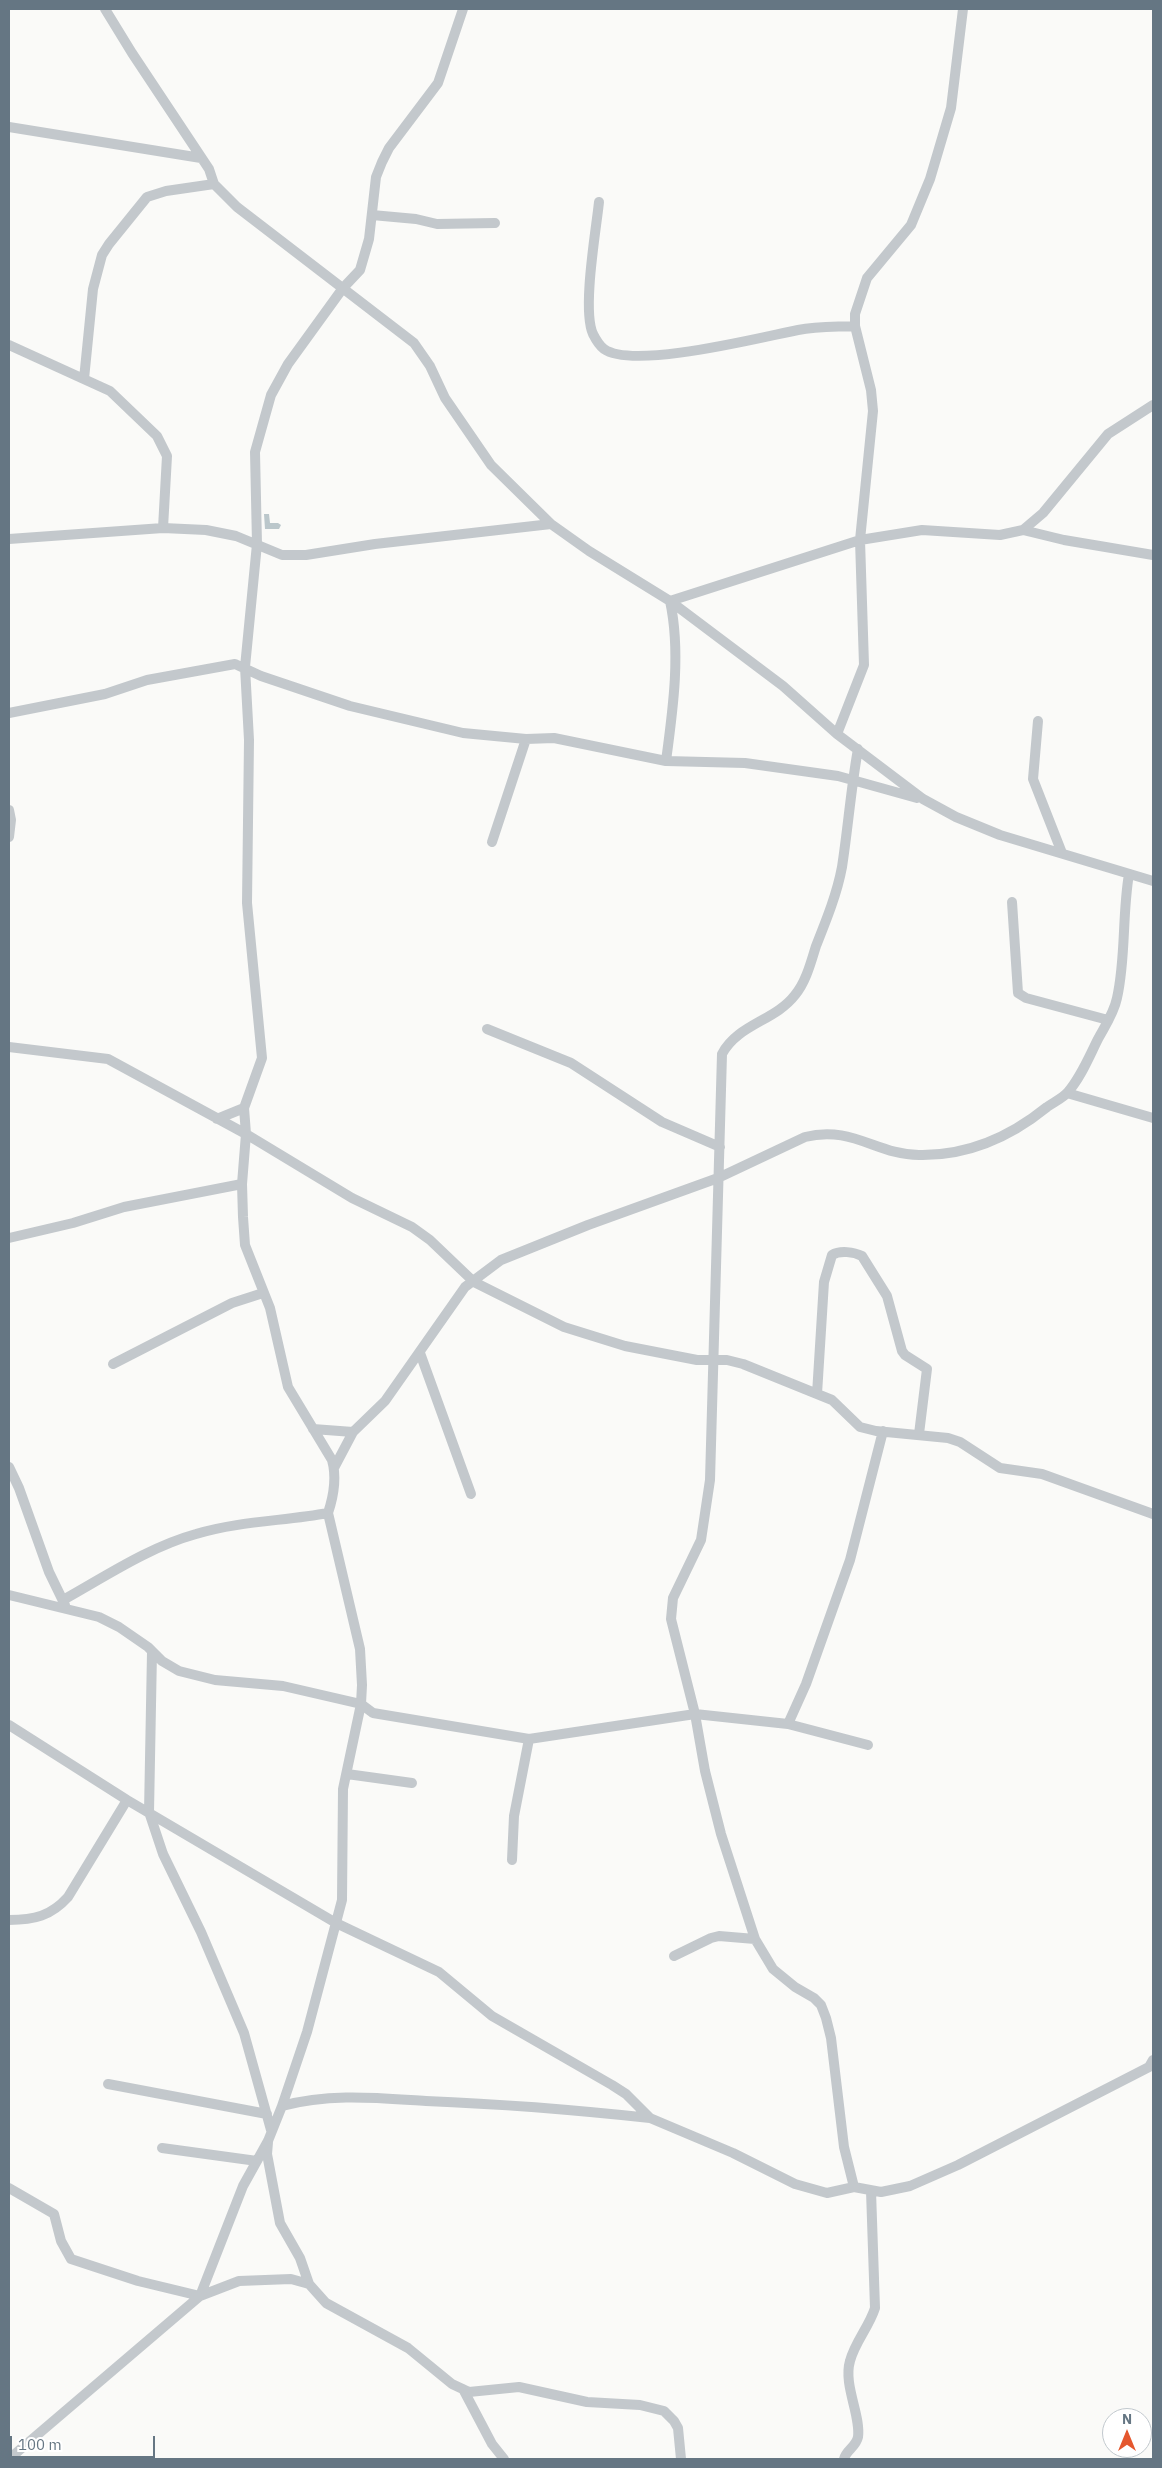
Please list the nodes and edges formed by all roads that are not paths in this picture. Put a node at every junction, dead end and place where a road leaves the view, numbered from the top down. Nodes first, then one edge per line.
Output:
1 (105, 9) edge
2 (463, 9) edge
3 (963, 9) edge
4 (9, 127) edge
5 (201, 158) junction
6 (214, 184) junction
7 (598, 202) dead end
8 (372, 215) junction
9 (495, 223) dead end
10 (342, 288) junction
11 (855, 326) junction
12 (9, 345) edge
13 (84, 379) junction
14 (1153, 405) edge
15 (551, 524) junction
16 (163, 528) junction
17 (1023, 530) junction
18 (9, 539) edge
19 (860, 540) junction
20 (257, 544) junction
21 (1153, 555) edge
22 (670, 601) junction
23 (245, 668) junction
24 (9, 713) edge
25 (1038, 721) dead end
26 (838, 734) junction
27 (526, 739) junction
28 (858, 749) junction
29 (666, 760) junction
30 (852, 780) junction
31 (923, 800) junction
32 (9, 810) edge
33 (9, 837) edge
34 (492, 842) dead end
35 (1062, 853) junction
36 (1129, 874) junction
37 (1153, 882) edge
38 (1012, 902) dead end
39 (1108, 1020) junction
40 (487, 1029) dead end
41 (9, 1046) edge
42 (1067, 1093) junction
43 (244, 1108) junction
44 (1153, 1118) edge
45 (216, 1119) junction
46 (246, 1134) junction
47 (720, 1147) junction
48 (718, 1178) junction
49 (242, 1184) junction
50 (9, 1238) edge
51 (474, 1282) junction
52 (263, 1293) junction
53 (420, 1354) junction
54 (714, 1361) junction
55 (113, 1364) dead end
56 (817, 1394) junction
57 (313, 1429) junction
58 (883, 1431) junction
59 (353, 1432) junction
60 (919, 1434) junction
61 (9, 1467) edge
62 (334, 1468) junction
63 (471, 1494) dead end
64 (328, 1512) junction
65 (1153, 1514) edge
66 (9, 1595) edge
67 (65, 1604) junction
68 (152, 1652) junction
69 (361, 1704) junction
70 (695, 1714) junction
71 (788, 1724) junction
72 (9, 1725) edge
73 (529, 1739) junction
74 (868, 1745) dead end
75 (347, 1774) junction
76 (412, 1783) dead end
77 (127, 1800) junction
78 (149, 1812) junction
79 (512, 1860) dead end
80 (9, 1920) edge
81 (336, 1923) junction
82 (755, 1939) junction
83 (674, 1956) dead end
84 (1153, 2060) edge
85 (108, 2084) dead end
86 (282, 2106) junction
87 (268, 2114) junction
88 (650, 2118) junction
89 (271, 2130) junction
90 (268, 2141) junction
91 (162, 2148) dead end
92 (257, 2161) junction
93 (854, 2187) junction
94 (9, 2188) edge
95 (871, 2191) junction
96 (309, 2284) junction
97 (200, 2296) junction
98 (463, 2389) junction
99 (9, 2459) edge
100 (504, 2459) edge
101 (681, 2459) edge
102 (844, 2459) edge

1 - 5 street
2 - 8 street
3 - 11 street
4 - 5 street
5 - 6 street
6 - 10 street
6 - 13 street
7 - 11 street
8 - 9 street
8 - 10 street
10 - 15 street
10 - 20 street
11 - 19 street
12 - 13 street
13 - 16 street
14 - 17 street
15 - 20 street
15 - 22 street
16 - 18 street
16 - 20 street
17 - 19 street
17 - 21 street
19 - 22 street
19 - 26 street
20 - 23 street
22 - 26 street
22 - 29 street
23 - 24 street
23 - 27 street
23 - 43 street
25 - 35 street
26 - 28 street
27 - 29 street
27 - 34 street
28 - 30 street
28 - 31 street
29 - 30 street
30 - 31 street
30 - 47 street
31 - 35 street
32 - 33 street
35 - 36 street
36 - 37 street
36 - 39 street
38 - 39 street
39 - 42 street
40 - 47 street
41 - 45 street
42 - 44 street
42 - 48 street
43 - 45 street
43 - 46 street
45 - 46 street
46 - 49 street
46 - 51 street
47 - 48 street
48 - 51 street
48 - 54 street
49 - 50 street
49 - 52 street
51 - 53 street
51 - 54 street
52 - 55 street
52 - 57 street
53 - 59 street
53 - 63 street
54 - 56 street
54 - 70 street
56 - 58 street
56 - 60 street
57 - 59 street
57 - 62 street
58 - 60 street
58 - 71 street
59 - 62 street
60 - 65 street
61 - 67 street
62 - 64 street
64 - 67 street
64 - 69 street
66 - 67 street
67 - 68 street
68 - 69 street
68 - 78 street
69 - 73 street
69 - 75 street
70 - 71 street
70 - 73 street
70 - 82 street
71 - 74 street
72 - 77 street
73 - 79 street
75 - 76 street
75 - 81 street
77 - 78 street
77 - 80 street
78 - 81 street
78 - 87 street
81 - 86 street
81 - 88 street
82 - 83 street
82 - 93 street
84 - 95 street
85 - 87 street
86 - 88 street
86 - 89 street
87 - 89 street
88 - 93 street
89 - 90 street
90 - 92 street
90 - 96 street
91 - 92 street
92 - 97 street
93 - 95 street
94 - 97 street
95 - 102 street
96 - 97 street
96 - 98 street
97 - 99 street
98 - 100 street
98 - 101 street

